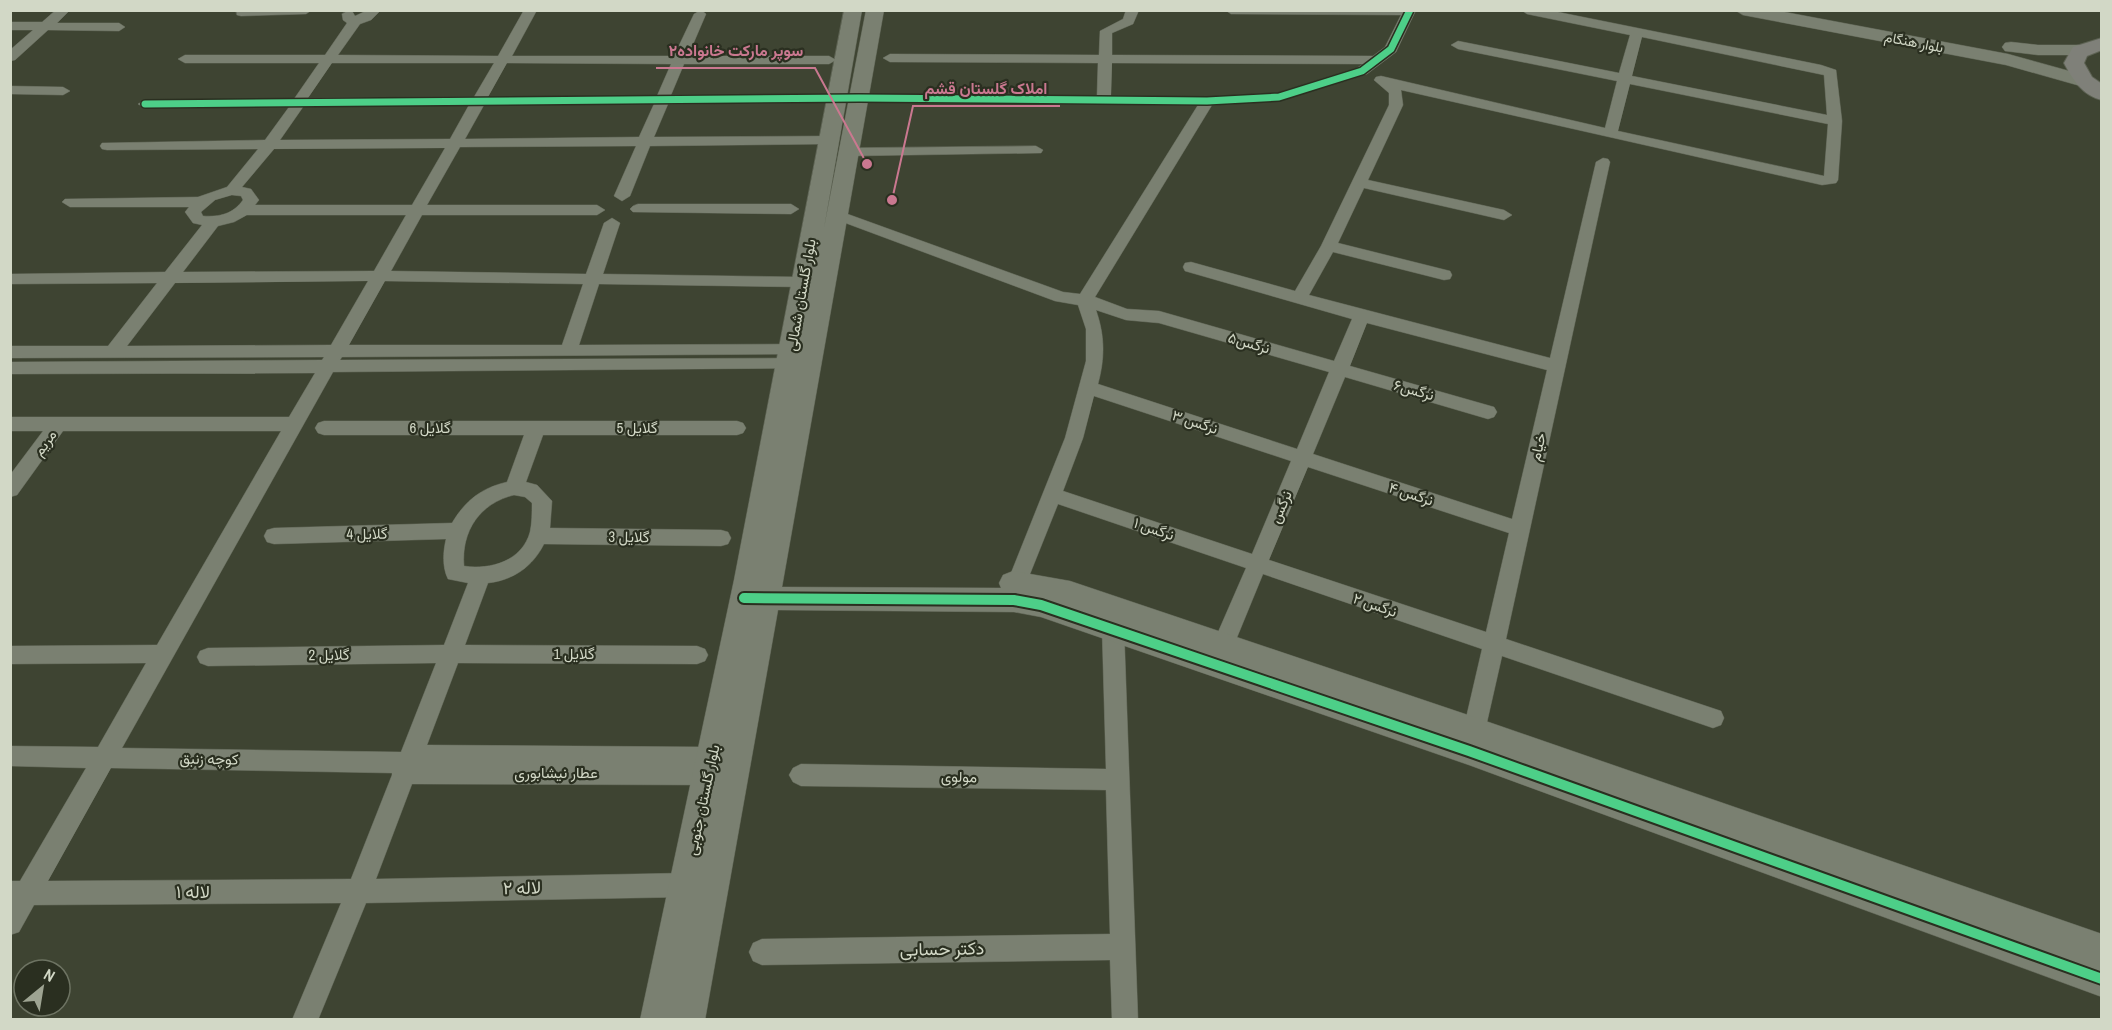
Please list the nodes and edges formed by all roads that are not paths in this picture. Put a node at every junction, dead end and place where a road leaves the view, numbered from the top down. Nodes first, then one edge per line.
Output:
1 (64, 10) edge
2 (306, 10) edge
3 (375, 10) edge
4 (531, 10) edge
5 (853, 10) edge
6 (875, 10) edge
7 (1133, 10) edge
8 (1231, 10) edge
9 (1527, 10) edge
10 (1743, 10) edge
11 (1820, 10) edge
12 (1409, 11) edge
13 (242, 12) dead end
14 (701, 12) edge
15 (352, 16) edge
16 (1859, 25) junction
17 (10, 26) edge
18 (45, 27) junction
19 (119, 27) dead end
20 (1637, 32) junction
21 (1458, 45) dead end
22 (2092, 47) edge
23 (10, 57) edge
24 (890, 58) dead end
25 (185, 59) dead end
26 (330, 59) junction
27 (504, 59) junction
28 (1105, 59) junction
29 (679, 60) junction
30 (829, 60) dead end
31 (1378, 60) junction
32 (1362, 71) junction
33 (1626, 79) junction
34 (2084, 81) junction
35 (1385, 82) junction
36 (10, 90) edge
37 (63, 91) dead end
38 (2102, 94) edge
39 (848, 99) junction
40 (1104, 99) junction
41 (663, 100) junction
42 (1208, 101) junction
43 (481, 102) junction
44 (299, 103) junction
45 (145, 104) dead end
46 (1835, 121) junction
47 (1611, 132) junction
48 (646, 141) junction
49 (457, 142) junction
50 (270, 144) junction
51 (107, 146) dead end
52 (839, 146) junction
53 (1036, 150) dead end
54 (1603, 162) dead end
55 (1360, 183) junction
56 (232, 190) junction
57 (622, 196) junction
58 (70, 202) dead end
59 (199, 202) junction
60 (638, 209) junction
61 (791, 209) dead end
62 (245, 210) junction
63 (419, 210) junction
64 (597, 210) junction
65 (1504, 215) dead end
66 (212, 222) junction
67 (612, 223) junction
68 (828, 225) junction
69 (1329, 246) junction
70 (1191, 267) dead end
71 (1444, 275) dead end
72 (381, 276) junction
73 (10, 279) edge
74 (169, 279) junction
75 (593, 279) junction
76 (803, 282) junction
77 (1299, 298) junction
78 (1085, 300) junction
79 (1362, 316) junction
80 (568, 351) junction
81 (10, 352) edge
82 (113, 352) junction
83 (800, 357) junction
84 (333, 359) junction
85 (1557, 366) junction
86 (10, 368) edge
87 (1339, 369) junction
88 (1087, 387) junction
89 (1488, 412) dead end
90 (10, 424) edge
91 (58, 424) junction
92 (296, 424) junction
93 (324, 428) dead end
94 (536, 428) junction
95 (737, 428) dead end
96 (1302, 458) junction
97 (514, 488) junction
98 (10, 490) edge
99 (1051, 494) junction
100 (1520, 530) junction
101 (459, 531) junction
102 (274, 536) dead end
103 (538, 536) junction
104 (721, 538) dead end
105 (1257, 564) junction
106 (481, 576) junction
107 (757, 589) junction
108 (1016, 591) junction
109 (1112, 618) junction
110 (1223, 645) junction
111 (1493, 645) junction
112 (164, 654) junction
113 (451, 654) junction
114 (10, 655) edge
115 (697, 655) dead end
116 (208, 657) dead end
117 (1713, 718) dead end
118 (1472, 741) junction
119 (10, 756) edge
120 (105, 757) junction
121 (407, 763) junction
122 (723, 765) junction
123 (801, 775) dead end
124 (1117, 780) junction
125 (686, 885) junction
126 (359, 891) junction
127 (19, 893) edge
128 (10, 923) edge
129 (1123, 947) junction
130 (762, 952) dead end
131 (2102, 952) edge
132 (2102, 979) edge
133 (305, 1020) edge
134 (658, 1020) edge
135 (687, 1020) edge
136 (1125, 1020) edge

1 - 18 street
2 - 13 street
3 - 15 street
4 - 27 street
5 - 39 street, بلوار گلستان شمالی
6 - 39 street, بلوار گلستان شمالی
7 - 28 street
8 - 12 street
9 - 20 street
10 - 16 street, بلوار هنگام
11 - 16 street, بلوار هنگام
12 - 31 street
14 - 29 street
15 - 26 street
16 - 22 street, بلوار هنگام
16 - 34 street, بلوار هنگام
17 - 18 street
18 - 19 street
18 - 23 street
20 - 33 street
20 - 46 street
21 - 33 street
22 - 34 main road
24 - 28 street
25 - 26 street
26 - 27 street
26 - 44 street
27 - 29 street
27 - 43 street
28 - 31 street
28 - 40 street
29 - 30 street
29 - 41 street
31 - 32 street
32 - 35 street
32 - 42 street
33 - 46 street
33 - 47 street
34 - 38 main road
35 - 47 street
35 - 55 street
36 - 37 street
39 - 40 street
39 - 41 street
39 - 52 street, بلوار گلستان شمالی
40 - 42 street
41 - 43 street
41 - 48 street
42 - 78 street
43 - 44 street
43 - 49 street
44 - 45 street
44 - 50 street
46 - 47 street
48 - 49 street
48 - 52 street
48 - 57 street
49 - 50 street
49 - 63 street
50 - 51 street
50 - 56 street
52 - 53 street
52 - 68 street, بلوار گلستان شمالی
54 - 85 street, خیام
55 - 65 street
55 - 69 street
56 - 59 street
56 - 62 street
57 - 60 street
57 - 64 street
58 - 59 street
59 - 66 street
60 - 61 street
60 - 67 street
62 - 63 street
62 - 66 street
63 - 64 street
63 - 72 street
64 - 67 street
66 - 74 street
67 - 75 street
68 - 76 street, بلوار گلستان شمالی
68 - 78 street, نرگس۵
68 - 83 street, بلوار گلستان شمالی
69 - 71 street
69 - 77 street
70 - 77 street
72 - 74 street
72 - 75 street
72 - 84 street
73 - 74 street
74 - 82 street
75 - 76 street
75 - 80 street
76 - 83 street, بلوار گلستان شمالی
77 - 79 street
78 - 87 street, نرگس۵
78 - 88 street
79 - 85 street
79 - 87 street, نرگس
80 - 83 street
80 - 84 street
81 - 82 street
82 - 84 street
83 - 84 street
83 - 107 street, بلوار گلستان شمالی
84 - 86 street
84 - 92 street
85 - 100 street, خیام
87 - 89 street, نرگس۶
87 - 96 street, نرگس
88 - 96 street, نرگس ۳
88 - 99 street
90 - 91 street
91 - 92 street
91 - 98 street, مریم
92 - 112 street
93 - 94 street, گلایل 6
94 - 95 street, گلایل 5
94 - 97 street
96 - 100 street, نرگس ۴
96 - 105 street, نرگس
97 - 101 street
97 - 103 street
99 - 105 street, نرگس ۱
99 - 108 street
100 - 111 street, خیام
101 - 102 street, گلایل 4
101 - 106 street
103 - 104 street, گلایل 3
103 - 106 street
105 - 110 street, نرگس
105 - 111 street, نرگس ۲
106 - 113 street
107 - 108 street
107 - 122 street, بلوار گلستان جنوبی
108 - 109 street
109 - 110 street
109 - 118 street
109 - 124 street
110 - 118 street
111 - 117 street, نرگس ۲
111 - 118 street, خیام
112 - 114 street
112 - 120 street
113 - 115 street, گلایل 1
113 - 116 street, گلایل 2
113 - 121 street
118 - 131 street
118 - 132 street
119 - 120 street, کوچه زنبق
120 - 121 street, کوچه زنبق
120 - 127 street
121 - 122 street, عطار نیشابوری
121 - 126 street
122 - 125 street, بلوار گلستان جنوبی
122 - 135 street, بلوار گلستان جنوبی
123 - 124 street, مولوی
124 - 129 street
125 - 126 street, لاله ۲
125 - 134 street, بلوار گلستان جنوبی
126 - 127 street, لاله ۱
126 - 133 street
127 - 128 street
129 - 130 street, دکتر حسابی
129 - 136 street

